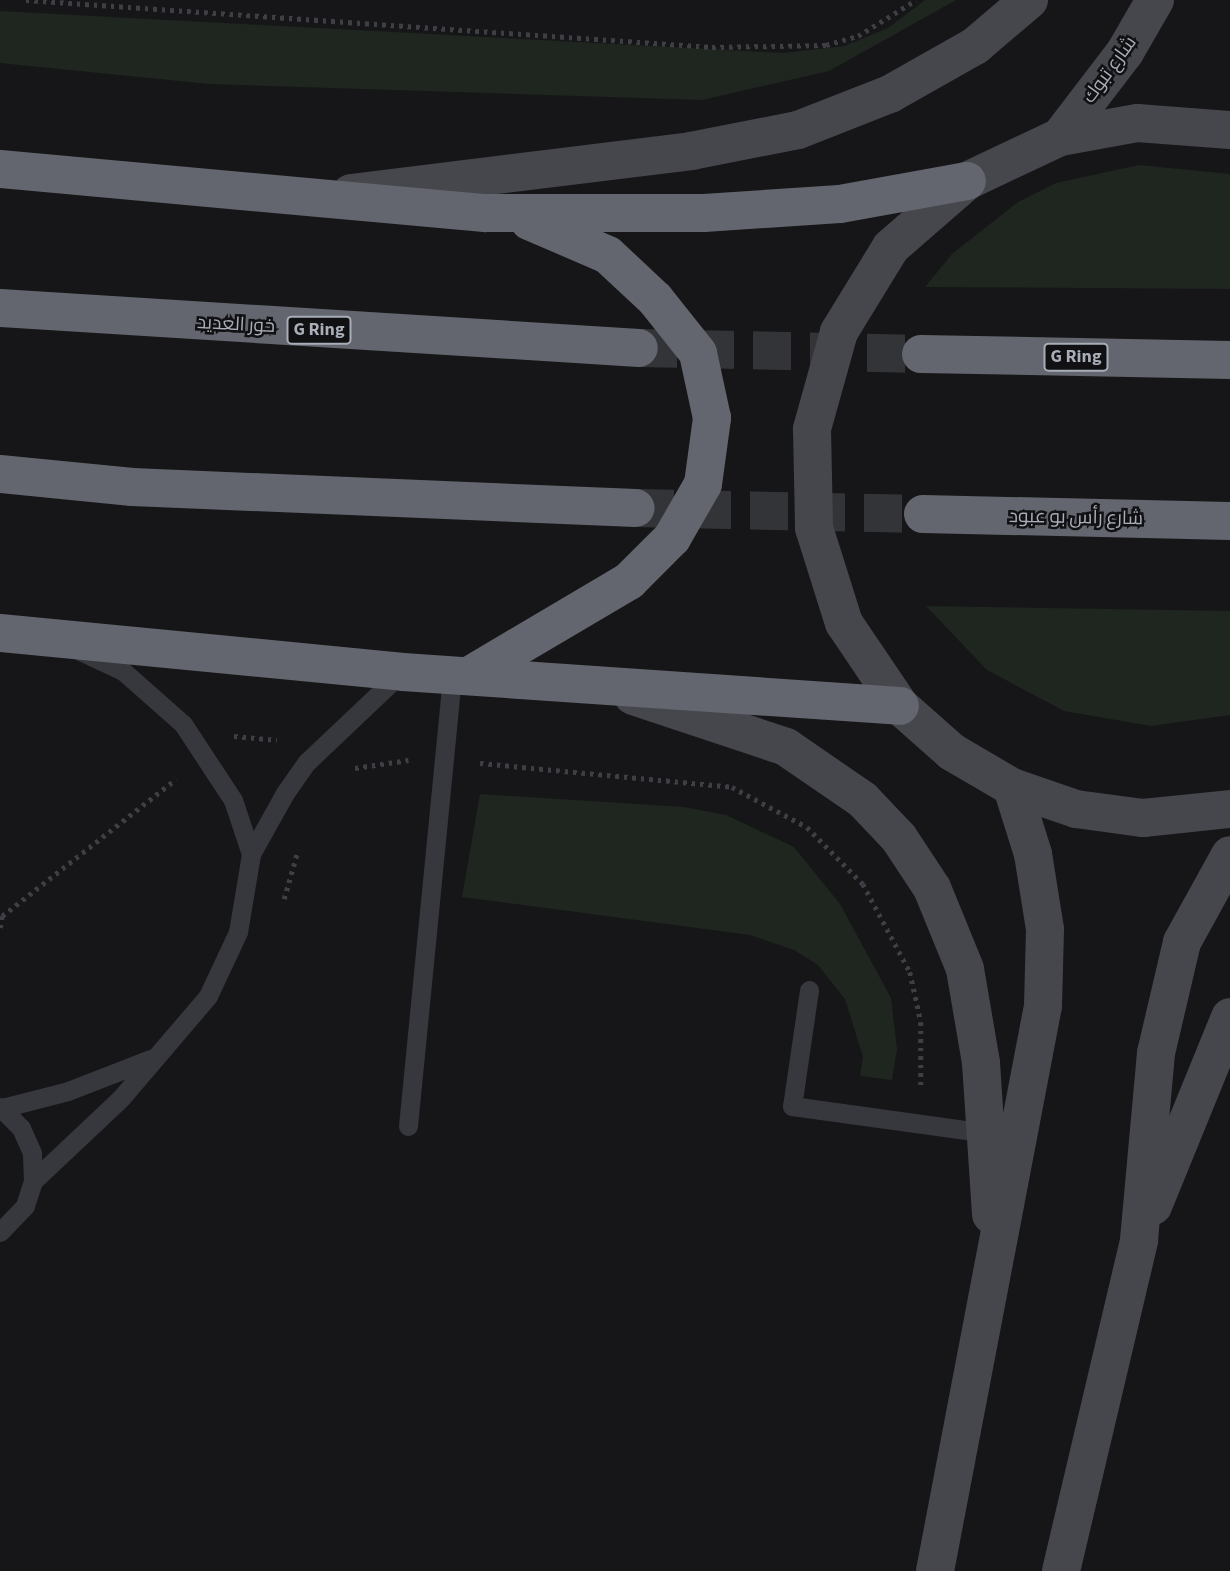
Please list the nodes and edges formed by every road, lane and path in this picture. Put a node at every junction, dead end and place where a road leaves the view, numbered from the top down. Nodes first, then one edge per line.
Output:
1 (26, 0) edge
2 (916, 0) edge
3 (1029, 0) edge
4 (1155, 0) edge
5 (1230, 131) edge
6 (1060, 137) junction
7 (0, 169) edge
8 (967, 181) junction
9 (305, 198) junction
10 (485, 213) junction
11 (0, 308) edge
12 (639, 348) tunnel mouth
13 (921, 354) tunnel mouth
14 (1230, 360) edge
15 (0, 474) edge
16 (636, 508) tunnel mouth
17 (923, 514) tunnel mouth
18 (1230, 521) edge
19 (0, 633) edge
20 (52, 638) junction
21 (403, 671) junction
22 (461, 674) junction
23 (598, 685) junction
24 (900, 706) junction
25 (208, 754) junction
26 (444, 761) junction
27 (307, 762) junction
28 (1012, 787) junction
29 (1230, 809) edge
30 (302, 835) dead end
31 (251, 854) junction
32 (1230, 855) edge
33 (280, 910) dead end
34 (0, 928) edge
35 (809, 990) dead end
36 (1230, 1017) edge
37 (154, 1057) junction
38 (1, 1107) edge
39 (920, 1124) junction
40 (408, 1126) dead end
41 (986, 1133) junction
42 (33, 1181) junction
43 (0, 1232) edge
44 (1139, 1240) junction
45 (993, 1258) junction
46 (935, 1571) edge
47 (1061, 1571) edge

1 - 2 path
3 - 9 street
4 - 6 street, شارع تبوك
5 - 6 street
6 - 8 street
7 - 9 highway
8 - 10 highway
8 - 24 street
9 - 10 highway
10 - 22 highway
11 - 12 highway, خور العديد / G Ring
13 - 14 highway, G Ring
15 - 16 highway
17 - 18 highway, شارع رأس بو عبود
19 - 20 highway
20 - 21 highway
20 - 25 lane
21 - 22 highway
21 - 27 lane
22 - 23 highway
22 - 26 lane
23 - 24 highway
23 - 41 street
24 - 28 street
25 - 27 path
25 - 31 lane
25 - 34 path
26 - 27 path
26 - 39 path
26 - 40 lane
27 - 31 lane
28 - 29 street
28 - 45 street
30 - 33 path
31 - 37 lane
32 - 44 street
35 - 39 lane
36 - 44 street
37 - 38 lane
37 - 42 lane
38 - 42 lane
39 - 41 lane
41 - 45 street
42 - 43 lane
44 - 47 street
45 - 46 street

